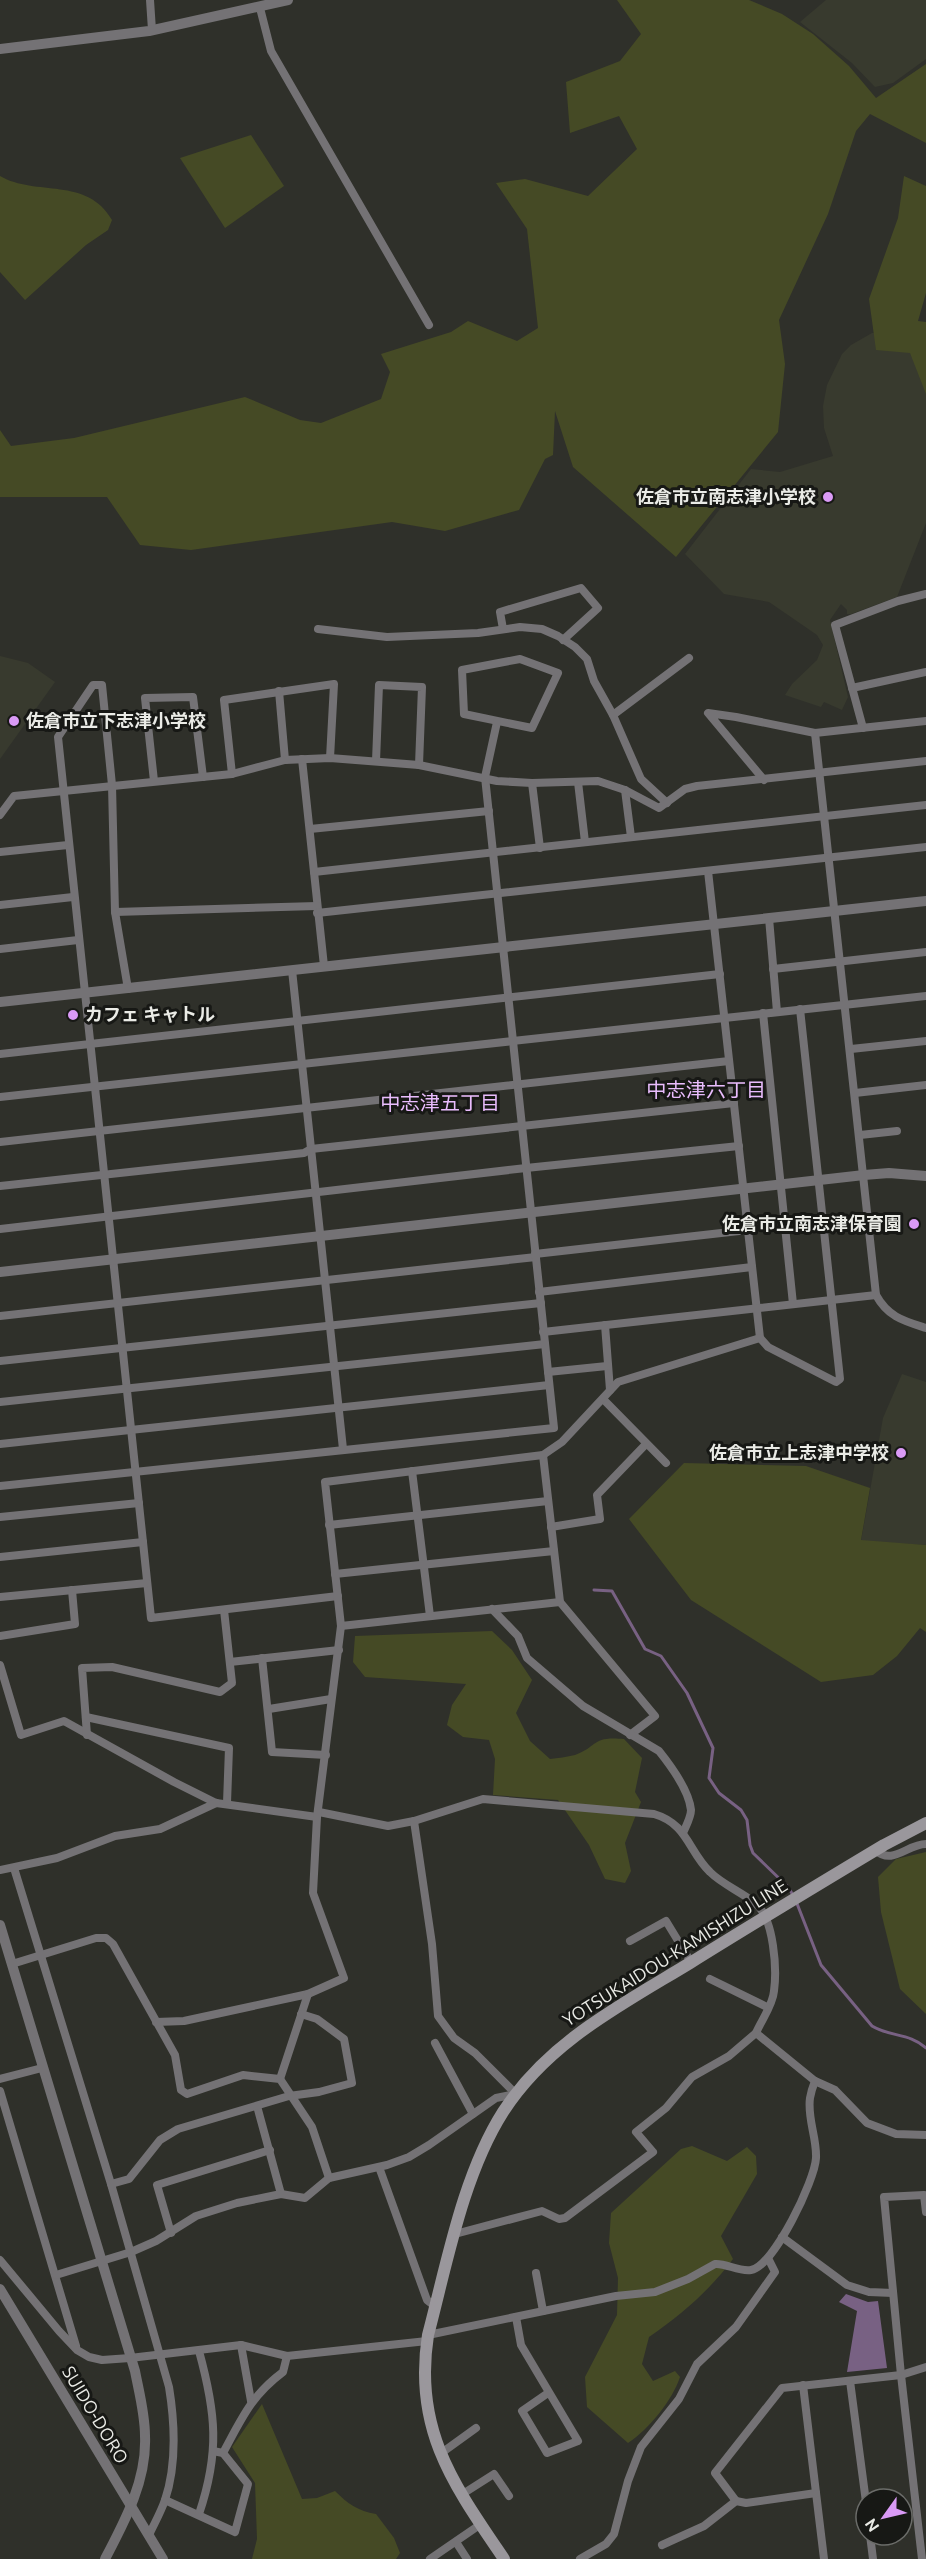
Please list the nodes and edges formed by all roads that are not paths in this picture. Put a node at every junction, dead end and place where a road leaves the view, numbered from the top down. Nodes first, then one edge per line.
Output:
1 (150, 0) edge
2 (288, 0) edge
3 (260, 8) junction
4 (152, 30) junction
5 (0, 49) edge
6 (429, 326) dead end
7 (926, 594) edge
8 (318, 629) dead end
9 (503, 629) junction
10 (563, 640) junction
11 (689, 658) dead end
12 (926, 672) edge
13 (852, 688) junction
14 (279, 691) junction
15 (613, 715) junction
16 (926, 721) edge
17 (497, 722) junction
18 (863, 728) junction
19 (814, 734) junction
20 (330, 758) junction
21 (302, 759) junction
22 (285, 760) junction
23 (376, 761) junction
24 (926, 761) edge
25 (419, 765) junction
26 (819, 773) junction
27 (232, 774) junction
28 (203, 777) junction
29 (485, 777) junction
30 (764, 780) junction
31 (153, 781) junction
32 (578, 782) junction
33 (532, 783) junction
34 (112, 785) junction
35 (62, 790) junction
36 (625, 790) junction
37 (667, 803) junction
38 (926, 805) edge
39 (489, 811) junction
40 (0, 815) edge
41 (824, 816) junction
42 (310, 829) junction
43 (631, 837) junction
44 (585, 842) junction
45 (68, 845) junction
46 (926, 847) edge
47 (540, 848) junction
48 (0, 852) edge
49 (493, 853) junction
50 (828, 857) junction
51 (708, 871) junction
52 (314, 872) junction
53 (498, 894) junction
54 (73, 897) junction
55 (926, 901) edge
56 (0, 905) edge
57 (317, 909) junction
58 (834, 910) junction
59 (115, 912) junction
60 (769, 918) junction
61 (714, 924) junction
62 (78, 940) junction
63 (503, 946) junction
64 (0, 949) edge
65 (926, 952) edge
66 (840, 961) junction
67 (324, 966) junction
68 (773, 969) junction
69 (292, 970) junction
70 (720, 974) junction
71 (128, 989) junction
72 (83, 992) junction
73 (926, 996) edge
74 (508, 997) junction
75 (0, 1002) edge
76 (845, 1004) junction
77 (800, 1010) junction
78 (777, 1012) junction
79 (763, 1014) junction
80 (725, 1018) junction
81 (297, 1021) junction
82 (513, 1041) junction
83 (926, 1041) edge
84 (89, 1044) junction
85 (851, 1049) junction
86 (0, 1054) edge
87 (729, 1061) junction
88 (302, 1064) junction
89 (518, 1084) junction
90 (926, 1085) edge
91 (94, 1087) junction
92 (855, 1093) junction
93 (0, 1097) edge
94 (734, 1103) junction
95 (306, 1108) junction
96 (522, 1125) junction
97 (98, 1131) junction
98 (897, 1131) dead end
99 (860, 1135) junction
100 (0, 1142) edge
101 (739, 1146) junction
102 (311, 1149) junction
103 (526, 1168) junction
104 (103, 1175) junction
105 (864, 1175) junction
106 (926, 1176) edge
107 (819, 1181) junction
108 (781, 1185) junction
109 (0, 1186) edge
110 (744, 1190) junction
111 (315, 1192) junction
112 (531, 1214) junction
113 (108, 1217) junction
114 (0, 1228) edge
115 (748, 1230) junction
116 (320, 1237) junction
117 (536, 1255) junction
118 (112, 1260) junction
119 (752, 1267) junction
120 (0, 1272) edge
121 (325, 1281) junction
122 (539, 1292) junction
123 (876, 1295) junction
124 (832, 1300) junction
125 (540, 1303) junction
126 (793, 1304) junction
127 (117, 1305) junction
128 (756, 1308) junction
129 (0, 1316) edge
130 (330, 1325) junction
131 (605, 1325) junction
132 (926, 1328) edge
133 (543, 1332) junction
134 (760, 1338) junction
135 (545, 1344) junction
136 (122, 1348) junction
137 (0, 1361) edge
138 (334, 1366) junction
139 (607, 1366) junction
140 (548, 1372) junction
141 (549, 1385) junction
142 (126, 1388) junction
143 (610, 1390) junction
144 (603, 1399) junction
145 (0, 1402) edge
146 (338, 1408) junction
147 (131, 1431) junction
148 (0, 1444) edge
149 (646, 1444) junction
150 (343, 1449) junction
151 (543, 1455) junction
152 (666, 1463) dead end
153 (412, 1471) junction
154 (135, 1472) junction
155 (0, 1486) edge
156 (548, 1501) junction
157 (139, 1503) junction
158 (419, 1514) junction
159 (0, 1517) edge
160 (330, 1525) junction
161 (551, 1527) junction
162 (143, 1542) junction
163 (554, 1551) junction
164 (0, 1557) edge
165 (424, 1563) junction
166 (335, 1574) junction
167 (147, 1583) junction
168 (72, 1590) junction
169 (338, 1596) junction
170 (0, 1597) edge
171 (560, 1602) junction
172 (492, 1609) junction
173 (224, 1610) junction
174 (430, 1617) junction
175 (341, 1626) junction
176 (0, 1636) edge
177 (339, 1650) junction
178 (262, 1658) junction
179 (230, 1662) junction
180 (0, 1665) edge
181 (331, 1699) junction
182 (268, 1709) junction
183 (86, 1716) junction
184 (87, 1735) junction
185 (630, 1735) junction
186 (326, 1755) junction
187 (216, 1803) junction
188 (227, 1803) junction
189 (318, 1815) junction
190 (414, 1821) junction
191 (926, 1822) edge
192 (683, 1833) junction
193 (926, 1844) edge
194 (875, 1850) junction
195 (14, 1868) junction
196 (0, 1870) edge
197 (766, 1916) junction
198 (0, 1925) edge
199 (630, 1941) dead end
200 (41, 1956) junction
201 (691, 1962) junction
202 (12, 1964) junction
203 (710, 1979) dead end
204 (308, 1994) junction
205 (767, 2007) junction
206 (301, 2014) junction
207 (156, 2022) junction
208 (756, 2033) junction
209 (435, 2043) dead end
210 (42, 2068) junction
211 (0, 2079) edge
212 (279, 2079) junction
213 (815, 2080) junction
214 (0, 2091) edge
215 (516, 2094) junction
216 (289, 2096) junction
217 (257, 2106) junction
218 (473, 2114) junction
219 (926, 2134) edge
220 (270, 2150) junction
221 (379, 2167) junction
222 (329, 2178) junction
223 (111, 2184) junction
224 (281, 2194) junction
225 (926, 2212) edge
226 (171, 2233) junction
227 (455, 2234) junction
228 (782, 2237) junction
229 (131, 2252) junction
230 (768, 2258) junction
231 (0, 2260) edge
232 (100, 2262) junction
233 (536, 2273) dead end
234 (56, 2275) junction
235 (0, 2289) edge
236 (893, 2293) junction
237 (436, 2307) junction
238 (543, 2311) junction
239 (516, 2317) junction
240 (428, 2338) junction
241 (241, 2345) junction
242 (77, 2350) junction
243 (199, 2351) junction
244 (160, 2354) junction
245 (287, 2356) junction
246 (130, 2358) junction
247 (926, 2367) edge
248 (901, 2374) junction
249 (850, 2381) junction
250 (803, 2385) junction
251 (548, 2393) junction
252 (251, 2401) junction
253 (476, 2428) dead end
254 (213, 2451) junction
255 (223, 2452) junction
256 (440, 2454) junction
257 (864, 2487) edge
258 (816, 2493) junction
259 (461, 2495) junction
260 (510, 2496) dead end
261 (165, 2500) junction
262 (736, 2501) junction
263 (132, 2507) junction
264 (199, 2514) junction
265 (481, 2524) junction
266 (149, 2535) junction
267 (456, 2542) junction
268 (662, 2545) dead end
269 (105, 2559) edge
270 (163, 2559) edge
271 (430, 2559) edge
272 (467, 2559) edge
273 (504, 2559) edge
274 (580, 2559) edge
275 (824, 2559) edge
276 (922, 2559) edge

1 - 4 street
2 - 3 street
3 - 4 street
3 - 6 street
4 - 5 street
7 - 13 street
8 - 9 street
9 - 10 street
9 - 10 street
10 - 15 street
11 - 15 street
12 - 13 street
13 - 18 street
14 - 20 street
14 - 22 street
14 - 27 street
15 - 37 street
16 - 18 street
17 - 17 street
17 - 29 street
18 - 19 street
19 - 26 street
19 - 30 street
20 - 21 street
20 - 23 street
21 - 22 street
21 - 42 street
22 - 27 street
23 - 25 street
23 - 25 street
24 - 26 street
25 - 29 street
26 - 30 street
26 - 41 street
27 - 28 street
28 - 31 street
28 - 31 street
29 - 33 street
29 - 39 street
30 - 37 street
31 - 34 street
32 - 33 street
32 - 36 street
32 - 44 street
33 - 47 street
34 - 35 street
34 - 35 street
34 - 59 street
35 - 40 street
35 - 45 street
36 - 37 street
36 - 43 street
38 - 41 street
39 - 42 street
39 - 49 street
41 - 43 street
41 - 50 street
42 - 52 street
43 - 44 street
44 - 47 street
45 - 48 street
45 - 54 street
46 - 50 street
47 - 49 street
49 - 52 street
49 - 53 street
50 - 51 street
50 - 58 street
51 - 53 street
51 - 61 street
52 - 57 street
53 - 57 street
53 - 63 street
54 - 56 street
54 - 62 street
55 - 58 street
57 - 59 street
57 - 67 street
58 - 60 street
58 - 66 street
59 - 71 street
60 - 61 street
60 - 68 street
61 - 63 street
61 - 70 street
62 - 64 street
62 - 72 street
63 - 67 street
63 - 74 street
65 - 66 street
66 - 68 street
66 - 76 street
67 - 69 street
68 - 78 street
69 - 71 street
69 - 81 street
70 - 74 street
70 - 80 street
71 - 72 street
72 - 75 street
72 - 84 street
73 - 76 street
74 - 81 street
74 - 82 street
76 - 77 street
76 - 85 street
77 - 78 street
77 - 107 street
78 - 79 street
79 - 80 street
79 - 108 street
80 - 82 street
80 - 87 street
81 - 84 street
81 - 88 street
82 - 88 street
82 - 89 street
83 - 85 street
84 - 86 street
84 - 91 street
85 - 92 street
87 - 89 street
87 - 94 street
88 - 91 street
88 - 95 street
89 - 95 street
89 - 96 street
90 - 92 street
91 - 93 street
91 - 97 street
92 - 99 street
94 - 96 street
94 - 101 street
95 - 97 street
95 - 102 street
96 - 102 street
96 - 103 street
97 - 100 street
97 - 104 street
98 - 99 street
99 - 105 street
101 - 103 street
101 - 110 street
102 - 104 street
102 - 111 street
103 - 111 street
103 - 112 street
104 - 109 street
104 - 113 street
105 - 106 street
105 - 107 street
105 - 123 street
107 - 108 street
107 - 124 street
108 - 110 street
108 - 126 street
110 - 112 street
110 - 115 street
111 - 113 street
111 - 116 street
112 - 116 street
112 - 117 street
113 - 114 street
113 - 118 street
115 - 117 street
115 - 119 street
116 - 118 street
116 - 121 street
117 - 121 street
117 - 122 street
118 - 120 street
118 - 127 street
119 - 122 street
119 - 128 street
121 - 127 street
121 - 130 street
122 - 125 street
123 - 124 street
123 - 132 street
124 - 126 street
124 - 134 street
125 - 130 street
125 - 133 street
126 - 128 street
127 - 129 street
127 - 136 street
128 - 131 street
128 - 134 street
130 - 136 street
130 - 138 street
131 - 133 street
131 - 139 street
133 - 135 street
134 - 143 street
135 - 138 street
135 - 140 street
136 - 137 street
136 - 142 street
138 - 142 street
138 - 146 street
139 - 140 street
139 - 143 street
140 - 141 street
141 - 146 street
141 - 150 street
142 - 145 street
142 - 147 street
143 - 144 street
144 - 149 street
144 - 151 street
146 - 147 street
146 - 150 street
147 - 148 street
147 - 154 street
149 - 152 street
149 - 161 street
150 - 154 street
151 - 153 street
151 - 156 street
153 - 158 street
153 - 160 street
154 - 155 street
154 - 157 street
156 - 158 street
156 - 161 street
157 - 159 street
157 - 162 street
158 - 160 street
158 - 165 street
160 - 166 street
161 - 163 street
162 - 164 street
162 - 167 street
163 - 165 street
163 - 171 street
165 - 166 street
165 - 174 street
166 - 169 street
167 - 168 street
167 - 173 street
168 - 170 street
168 - 176 street
169 - 173 street
169 - 175 street
171 - 172 street
171 - 185 street
172 - 174 street
172 - 185 street
173 - 179 street
174 - 175 street
175 - 177 street
177 - 178 street
177 - 181 street
178 - 179 street
178 - 182 street
179 - 183 street
180 - 184 street
181 - 182 street
181 - 186 street
182 - 186 street
183 - 184 street
183 - 188 street
184 - 187 street
185 - 192 street
186 - 189 street
187 - 188 street
187 - 195 street
188 - 189 street
189 - 190 street
189 - 204 street
190 - 192 street
190 - 215 street
191 - 194 main road, YOTSUKAIDOU-KAMISHIZU LINE
192 - 197 street
193 - 194 street
194 - 197 main road, YOTSUKAIDOU-KAMISHIZU LINE
195 - 196 street
195 - 200 street
197 - 201 main road, YOTSUKAIDOU-KAMISHIZU LINE
197 - 205 street
198 - 202 street
199 - 201 street
200 - 202 street
200 - 207 street
200 - 223 street
201 - 215 main road, YOTSUKAIDOU-KAMISHIZU LINE
202 - 210 street
203 - 205 street
204 - 206 street
204 - 207 street
205 - 208 street
206 - 212 street
206 - 216 street
207 - 212 street
208 - 213 street
208 - 227 street
209 - 218 street
210 - 211 street
210 - 232 street
212 - 216 street
213 - 219 street
213 - 228 street
214 - 234 street
215 - 218 street
215 - 227 main road, YOTSUKAIDOU-KAMISHIZU LINE
216 - 217 street
216 - 222 street
217 - 220 street
217 - 223 street
218 - 221 street
220 - 224 street
220 - 226 street
221 - 222 street
221 - 237 street
222 - 224 street
223 - 229 street
224 - 226 street
225 - 236 street
226 - 229 street
227 - 237 main road, YOTSUKAIDOU-KAMISHIZU LINE
228 - 230 street
228 - 236 street
229 - 232 street
229 - 244 street
230 - 238 street
230 - 274 street
231 - 242 street
232 - 234 street
232 - 246 street
233 - 238 street
234 - 242 street
235 - 263 street, SUIDO-DORO
236 - 248 street
237 - 240 main road, YOTSUKAIDOU-KAMISHIZU LINE
238 - 239 street
239 - 240 street
239 - 251 street
240 - 245 street
240 - 256 main road, YOTSUKAIDOU-KAMISHIZU LINE
241 - 243 street
241 - 245 street
241 - 252 street
242 - 246 street
243 - 244 street
243 - 254 street
244 - 246 street
244 - 261 street
245 - 252 street
246 - 263 street
247 - 248 street
248 - 249 street
248 - 276 street
249 - 250 street
249 - 257 street
250 - 258 street
250 - 262 street
251 - 251 street
252 - 255 street
253 - 256 street
254 - 255 street
254 - 264 street
255 - 264 street
256 - 259 main road, YOTSUKAIDOU-KAMISHIZU LINE
258 - 262 street
258 - 275 street
259 - 260 street
259 - 265 main road, YOTSUKAIDOU-KAMISHIZU LINE
261 - 264 street
261 - 266 street
262 - 268 street
263 - 266 street, SUIDO-DORO
263 - 269 street
265 - 267 street
265 - 273 main road, YOTSUKAIDOU-KAMISHIZU LINE
266 - 270 street, SUIDO-DORO
267 - 271 street
267 - 272 street

